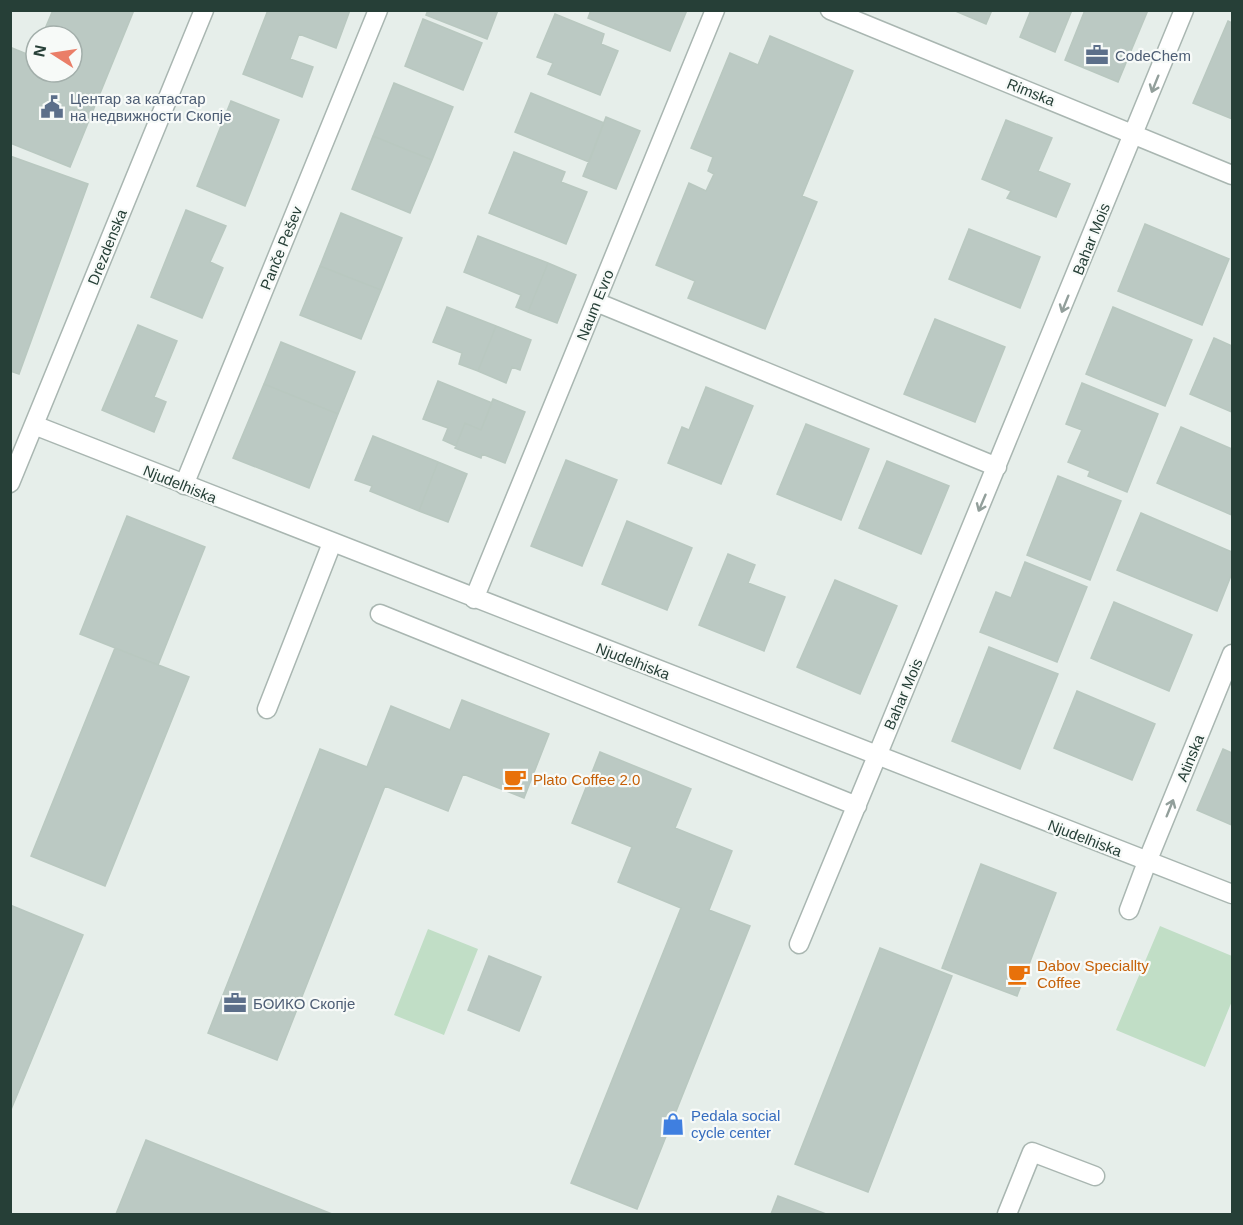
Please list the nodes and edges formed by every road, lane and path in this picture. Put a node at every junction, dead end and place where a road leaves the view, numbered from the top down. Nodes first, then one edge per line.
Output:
1 (204, 10) edge
2 (378, 10) edge
3 (715, 10) edge
4 (830, 10) edge
5 (1184, 10) edge
6 (1134, 134) junction
7 (1233, 175) edge
8 (596, 302) junction
9 (34, 425) junction
10 (18, 445) edge
11 (997, 466) junction
12 (10, 483) edge
13 (184, 485) junction
14 (332, 543) junction
15 (474, 599) junction
16 (380, 614) dead end
17 (1233, 654) edge
18 (267, 709) dead end
19 (877, 756) junction
20 (857, 806) junction
21 (1147, 862) junction
22 (1233, 894) edge
23 (1129, 910) dead end
24 (799, 944) dead end
25 (1095, 1176) dead end
26 (1007, 1215) edge

1 - 9 street, Drezdenska
2 - 13 street, Panče Pešev
3 - 8 street, Naum Evro
4 - 6 street, Rimska
5 -> 6 street, Bahar Mois
6 - 7 street, Rimska
6 -> 11 street, Bahar Mois
8 - 11 street
8 - 15 street, Naum Evro
9 - 10 street, Drezdenska
9 - 13 street, Njudelhiska
10 - 12 street, Drezdenska
11 -> 19 street, Bahar Mois
13 - 14 street, Njudelhiska
14 - 15 street, Njudelhiska
14 - 18 street
15 - 19 street, Njudelhiska
16 - 20 street
21 -> 17 street, Atinska
19 - 20 street, Bahar Mois
19 - 21 street, Njudelhiska
20 - 24 street, Bahar Mois
21 - 22 street, Njudelhiska
21 - 23 street, Atinska
25 - 26 street

